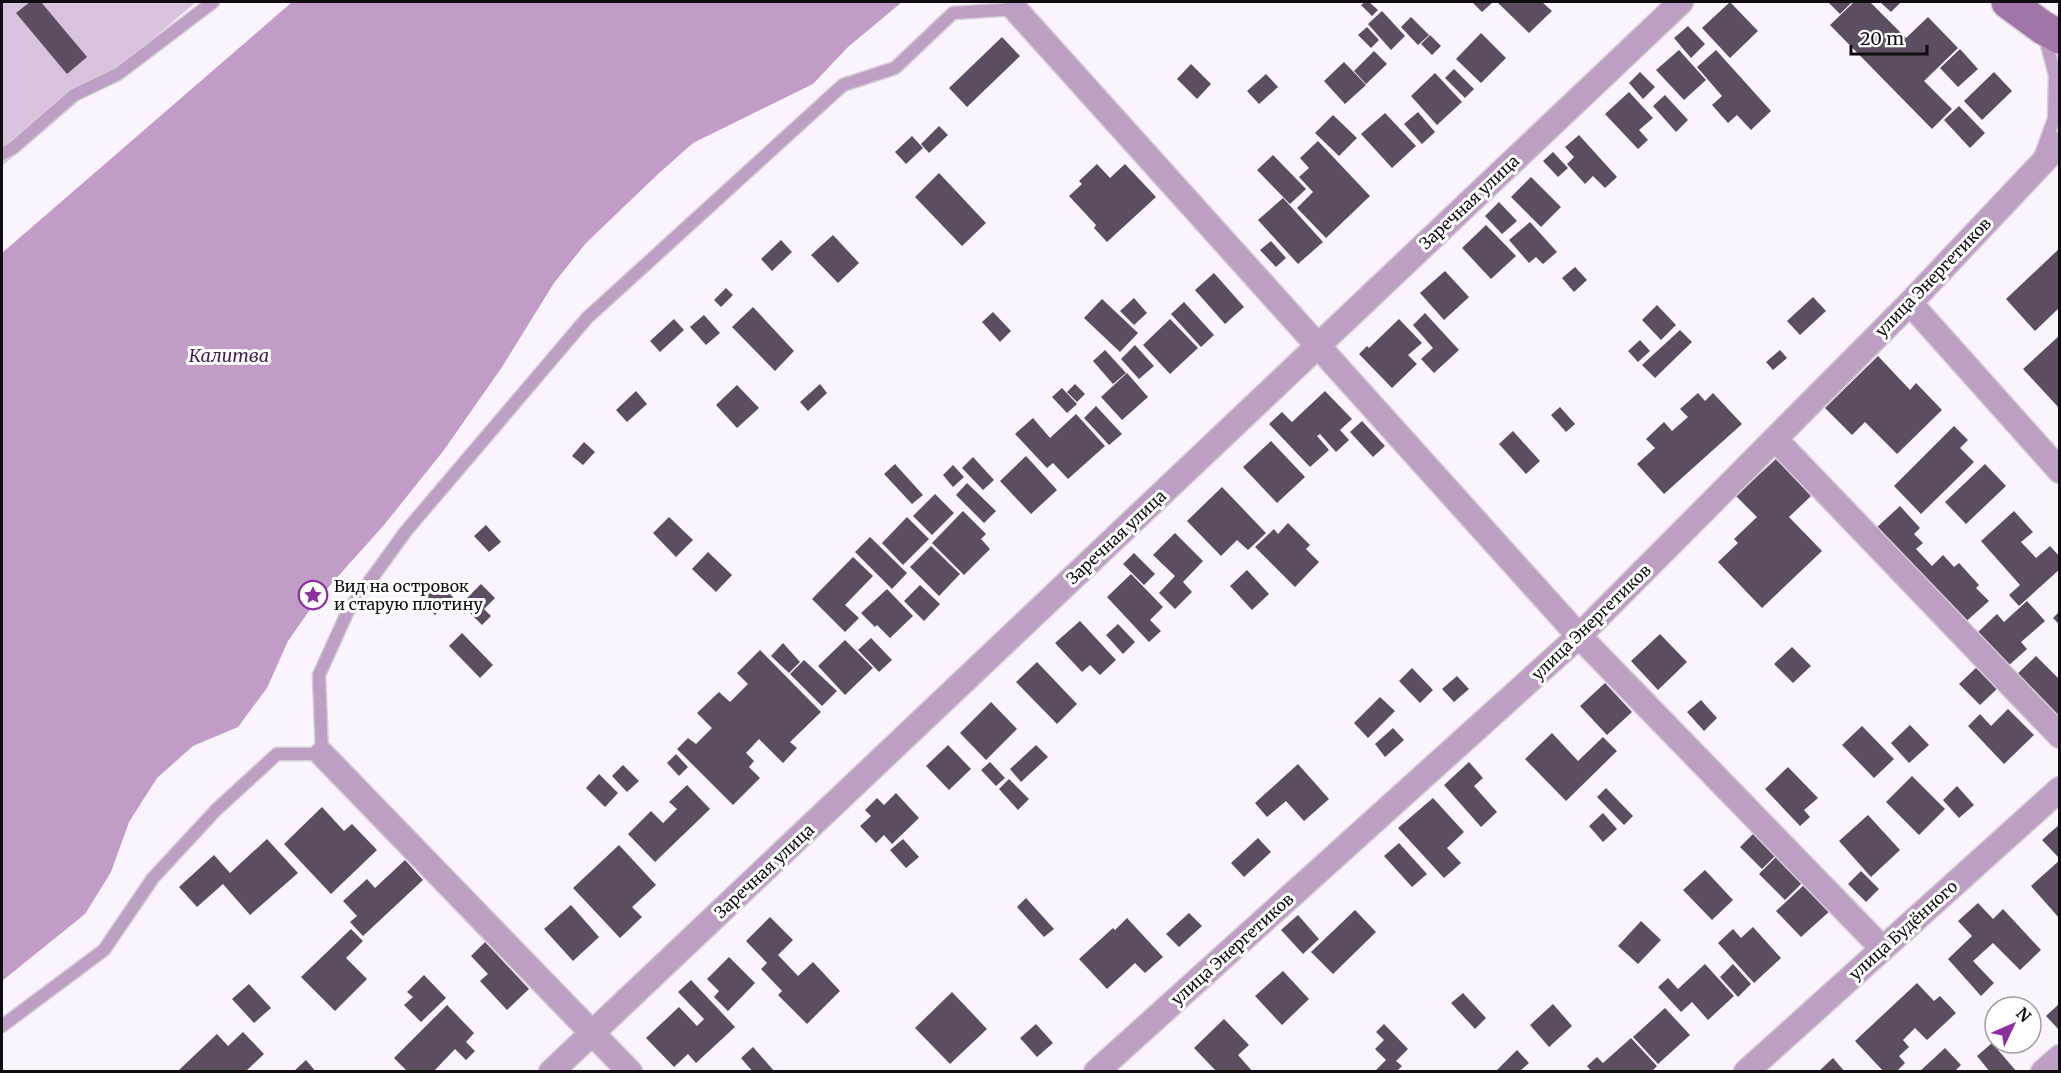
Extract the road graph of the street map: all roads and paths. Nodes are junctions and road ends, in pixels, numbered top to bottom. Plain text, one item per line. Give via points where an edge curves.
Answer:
1 (213, 2) edge
2 (1681, 2) edge
3 (1018, 5) edge
4 (2030, 15) edge
5 (2060, 144) edge
6 (2, 154) edge
7 (2034, 171) junction
8 (1910, 303) junction
9 (1318, 346) junction
10 (1775, 439) junction
11 (2060, 471) edge
12 (1579, 636) junction
13 (2060, 736) edge
14 (322, 754) junction
15 (2060, 789) edge
16 (1882, 948) junction
17 (2, 1026) edge
18 (592, 1034) junction
19 (2060, 1057) edge
20 (551, 1071) edge
21 (630, 1071) edge
22 (1096, 1071) edge
23 (1746, 1071) edge
24 (2043, 1071) edge

1 - 6 lane via 118,74 74,95
2 - 9 street, Заречная улица
3 - 9 street
3 - 14 lane via 954,13 895,68 843,85 587,318 406,531 348,611 319,675
4 - 7 lane via 2055,75 2054,119
5 - 7 street, улица Энергетиков
7 - 8 street, улица Энергетиков
8 - 10 street, улица Энергетиков
8 - 11 street
9 - 12 street
9 - 18 street, Заречная улица
10 - 12 street, улица Энергетиков
10 - 13 street
12 - 16 street
12 - 22 street, улица Энергетиков
14 - 17 lane via 277,754 216,810 153,878 104,950
14 - 18 street
15 - 16 street, улица Будённого
16 - 23 street, улица Будённого
18 - 20 street, Заречная улица
18 - 21 street
19 - 24 street

